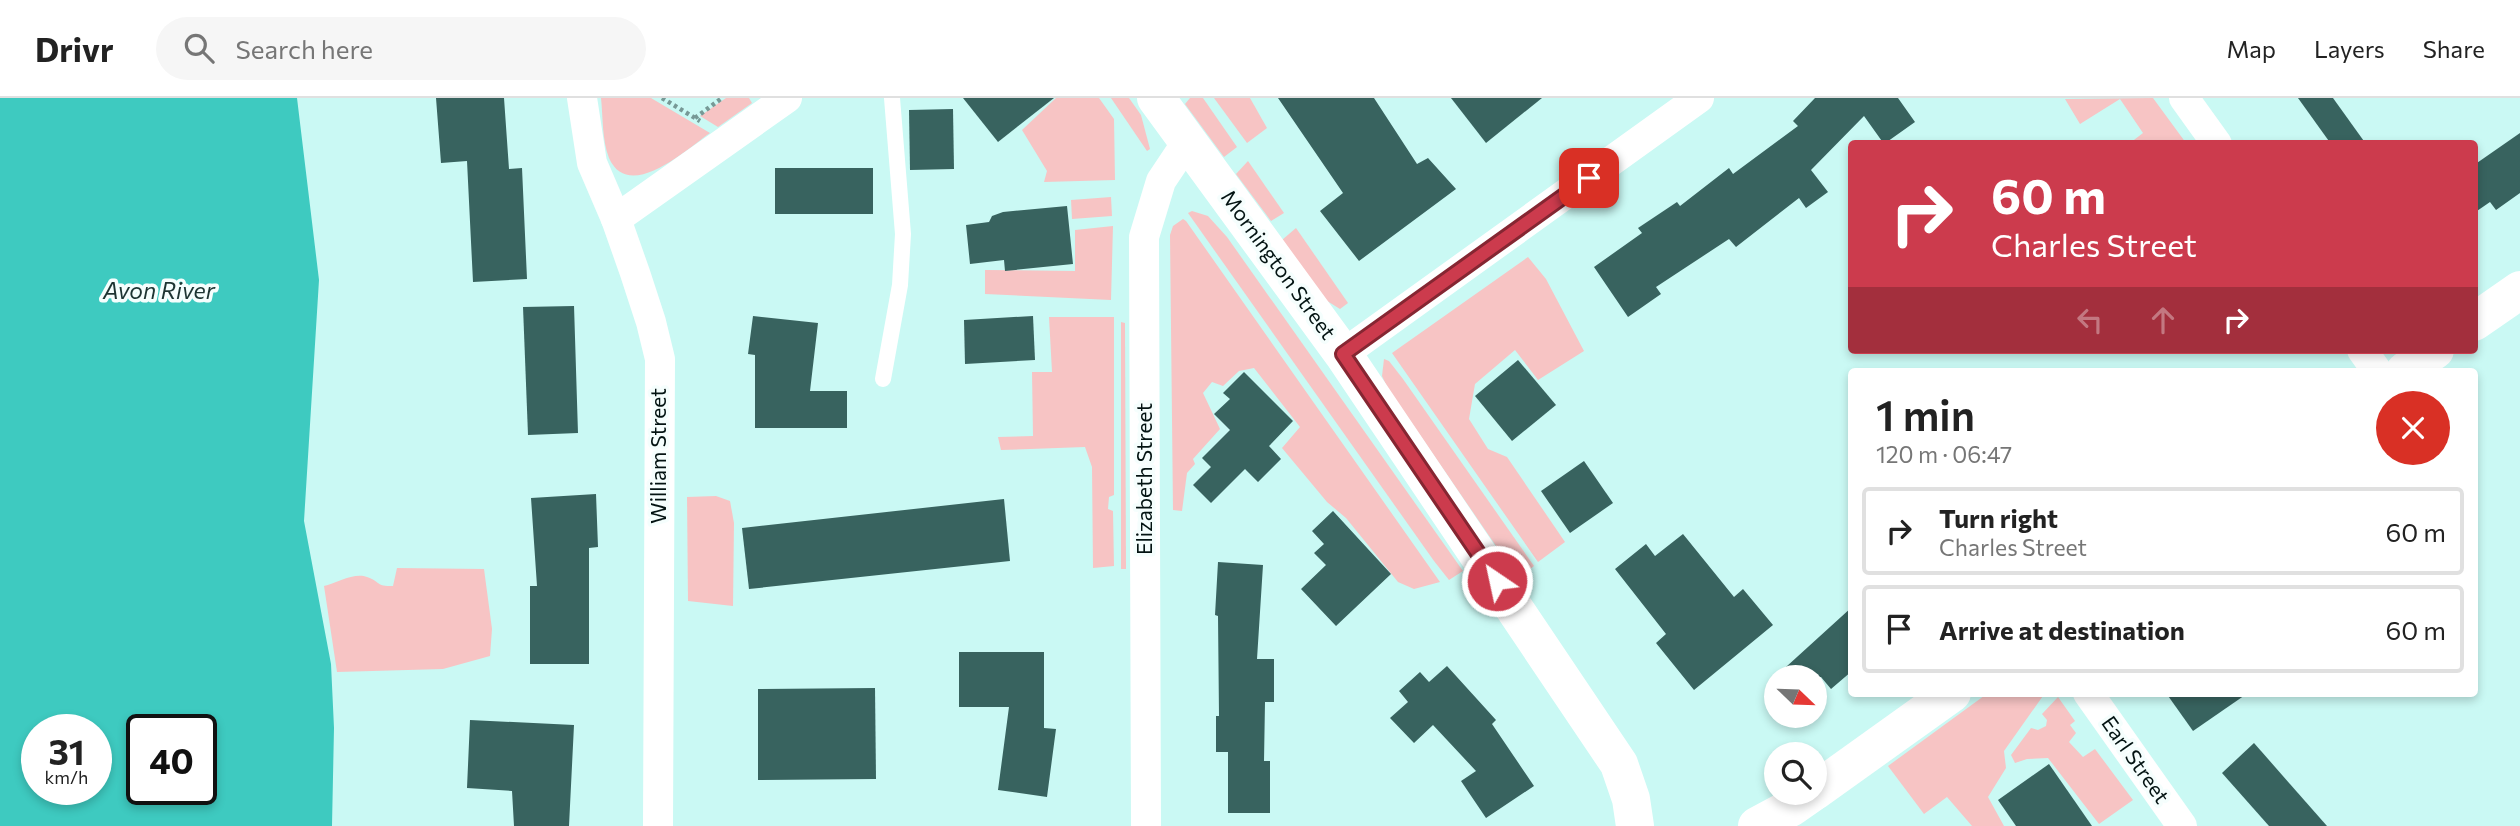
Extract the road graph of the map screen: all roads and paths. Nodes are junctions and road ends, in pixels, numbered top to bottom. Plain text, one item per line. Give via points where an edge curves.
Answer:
1 (582, 98) edge
2 (662, 98) edge
3 (722, 98) edge
4 (787, 98) edge
5 (892, 98) edge
6 (1156, 98) edge
7 (1699, 98) edge
8 (2185, 98) edge
9 (695, 118) junction
10 (704, 123) dead end
11 (2214, 140) edge
12 (1188, 142) junction
13 (616, 219) junction
14 (2520, 289) edge
15 (2478, 319) edge
16 (1343, 354) junction
17 (2429, 354) edge
18 (2409, 368) edge
19 (883, 379) dead end
20 (1946, 697) edge
21 (2091, 697) edge
22 (1827, 782) edge
23 (1795, 805) edge
24 (658, 826) edge
25 (1146, 826) edge
26 (1635, 826) edge
27 (1757, 826) edge
28 (2182, 826) edge

1 - 13 street, William Street via 592,163
2 - 9 path
3 - 9 path
4 - 13 street
5 - 19 lane via 903,234 900,285
6 - 12 street, Mornington Street
7 - 16 street
8 - 11 street
9 - 10 path
12 - 16 street, Mornington Street
12 - 25 street, Elizabeth Street via 1161,181 1144,237
13 - 24 street, William Street via 660,359
14 - 15 street
16 - 26 street, Mornington Street via 1619,764
17 - 18 street
20 - 22 street
21 - 28 street, Earl Street
23 - 27 street

